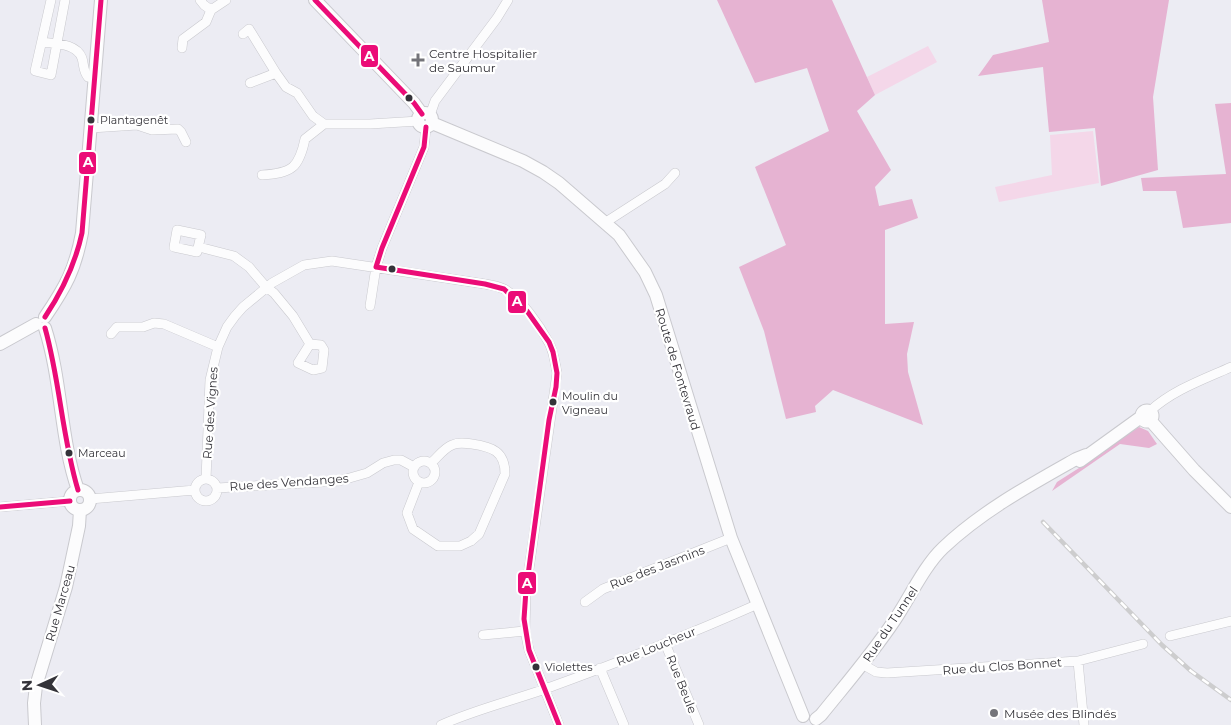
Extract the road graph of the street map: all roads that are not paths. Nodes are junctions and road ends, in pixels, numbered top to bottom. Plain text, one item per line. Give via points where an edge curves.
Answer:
1 (51, 0) edge
2 (65, 0) edge
3 (101, 0) edge
4 (200, 0) edge
5 (226, 0) edge
6 (315, 0) edge
7 (508, 0) edge
8 (211, 10) junction
9 (243, 34) dead end
10 (42, 42) junction
11 (56, 44) junction
12 (182, 48) dead end
13 (276, 73) junction
14 (95, 78) junction
15 (250, 83) dead end
16 (426, 120) junction
17 (319, 126) junction
18 (91, 128) junction
19 (186, 142) dead end
20 (675, 173) dead end
21 (262, 175) dead end
22 (606, 222) junction
23 (199, 247) dead end
24 (376, 267) junction
25 (266, 287) junction
26 (370, 306) dead end
27 (42, 323) junction
28 (111, 334) dead end
29 (0, 344) edge
30 (310, 344) dead end
31 (218, 347) junction
32 (1231, 367) edge
33 (1147, 416) junction
34 (431, 463) junction
35 (414, 468) junction
36 (206, 479) junction
37 (419, 482) junction
38 (218, 488) junction
39 (78, 490) junction
40 (195, 490) junction
41 (90, 500) junction
42 (70, 501) junction
43 (0, 507) edge
44 (1231, 508) edge
45 (80, 510) junction
46 (731, 538) junction
47 (585, 602) dead end
48 (758, 604) junction
49 (1231, 621) edge
50 (525, 631) junction
51 (483, 636) dead end
52 (1170, 636) dead end
53 (664, 643) junction
54 (1143, 644) dead end
55 (1078, 661) junction
56 (862, 664) junction
57 (600, 668) junction
58 (544, 690) junction
59 (801, 720) edge
60 (817, 722) edge
61 (35, 725) edge
62 (441, 725) edge
63 (559, 725) edge
64 (624, 725) edge
65 (699, 725) edge
66 (1084, 725) edge

1 - 10 street
2 - 11 street
3 - 14 street
4 - 8 street
5 - 8 street
6 - 16 street via 414,103
7 - 16 street via 435,101
8 - 12 street via 206,22 183,40
9 - 13 street via 250,29
10 - 11 street
10 - 11 street via 35,71 51,75
11 - 14 street via 74,47 88,77
13 - 15 street
13 - 17 street via 286,87 297,93
14 - 18 street
16 - 17 street
16 - 22 street, Route de Fontevraud via 543,172
16 - 24 street via 424,147
17 - 21 street via 305,139 296,165 280,174
18 - 19 street via 137,125 152,130 178,129
18 - 27 street via 77,257 71,276
20 - 22 street via 666,184
22 - 46 street, Route de Fontevraud via 625,241 656,295
23 - 25 street via 234,256 249,266
24 - 25 street, Rue des Vignes via 332,261 315,263 294,270
24 - 26 street
24 - 50 street, Rue des Vignes via 485,284 504,290 527,310 549,342 557,373 556,387 526,590
25 - 30 street via 293,316
25 - 31 street, Rue des Vignes via 235,316
27 - 29 street
27 - 39 street via 53,352
28 - 31 street via 117,327 164,324
31 - 36 street, Rue des Vignes via 210,380
32 - 33 street via 1179,390 1159,402
33 - 44 street
33 - 56 street, Rue du Tunnel via 1086,455 1016,493 942,548
34 - 35 street via 421,461
34 - 37 street via 434,476 426,482
34 - 37 street via 450,445 461,443 488,446 499,454 505,464 505,474 479,534 460,546 438,546 413,529 407,513
35 - 37 street via 414,477
35 - 38 street, Rue des Vendanges via 401,460 394,460 367,473 338,480
36 - 38 street via 214,481
36 - 40 street via 198,482
38 - 40 street via 216,497 207,502 199,498
39 - 41 street via 85,491
39 - 42 street
40 - 41 street
41 - 45 street via 87,507
42 - 43 street
42 - 45 street
45 - 61 street, Rue Marceau via 66,587 36,686
46 - 47 street, Rue des Jasmins via 603,589
46 - 48 street, Route de Fontevraud
48 - 53 street, Rue Loucheur
48 - 59 street, Route de Fontevraud
49 - 52 street
50 - 51 street
50 - 58 street, Rue des Vignes
53 - 57 street, Rue Loucheur
53 - 65 street, Rue Beule
54 - 55 street, Rue du Clos Bonnet
55 - 56 street, Rue du Clos Bonnet via 887,673 876,672
55 - 66 street
56 - 60 street, Rue du Tunnel
57 - 58 street, Rue Loucheur
57 - 64 street
58 - 62 street, Rue Loucheur
58 - 63 street, Rue des Vignes
59 - 60 street via 811,715

